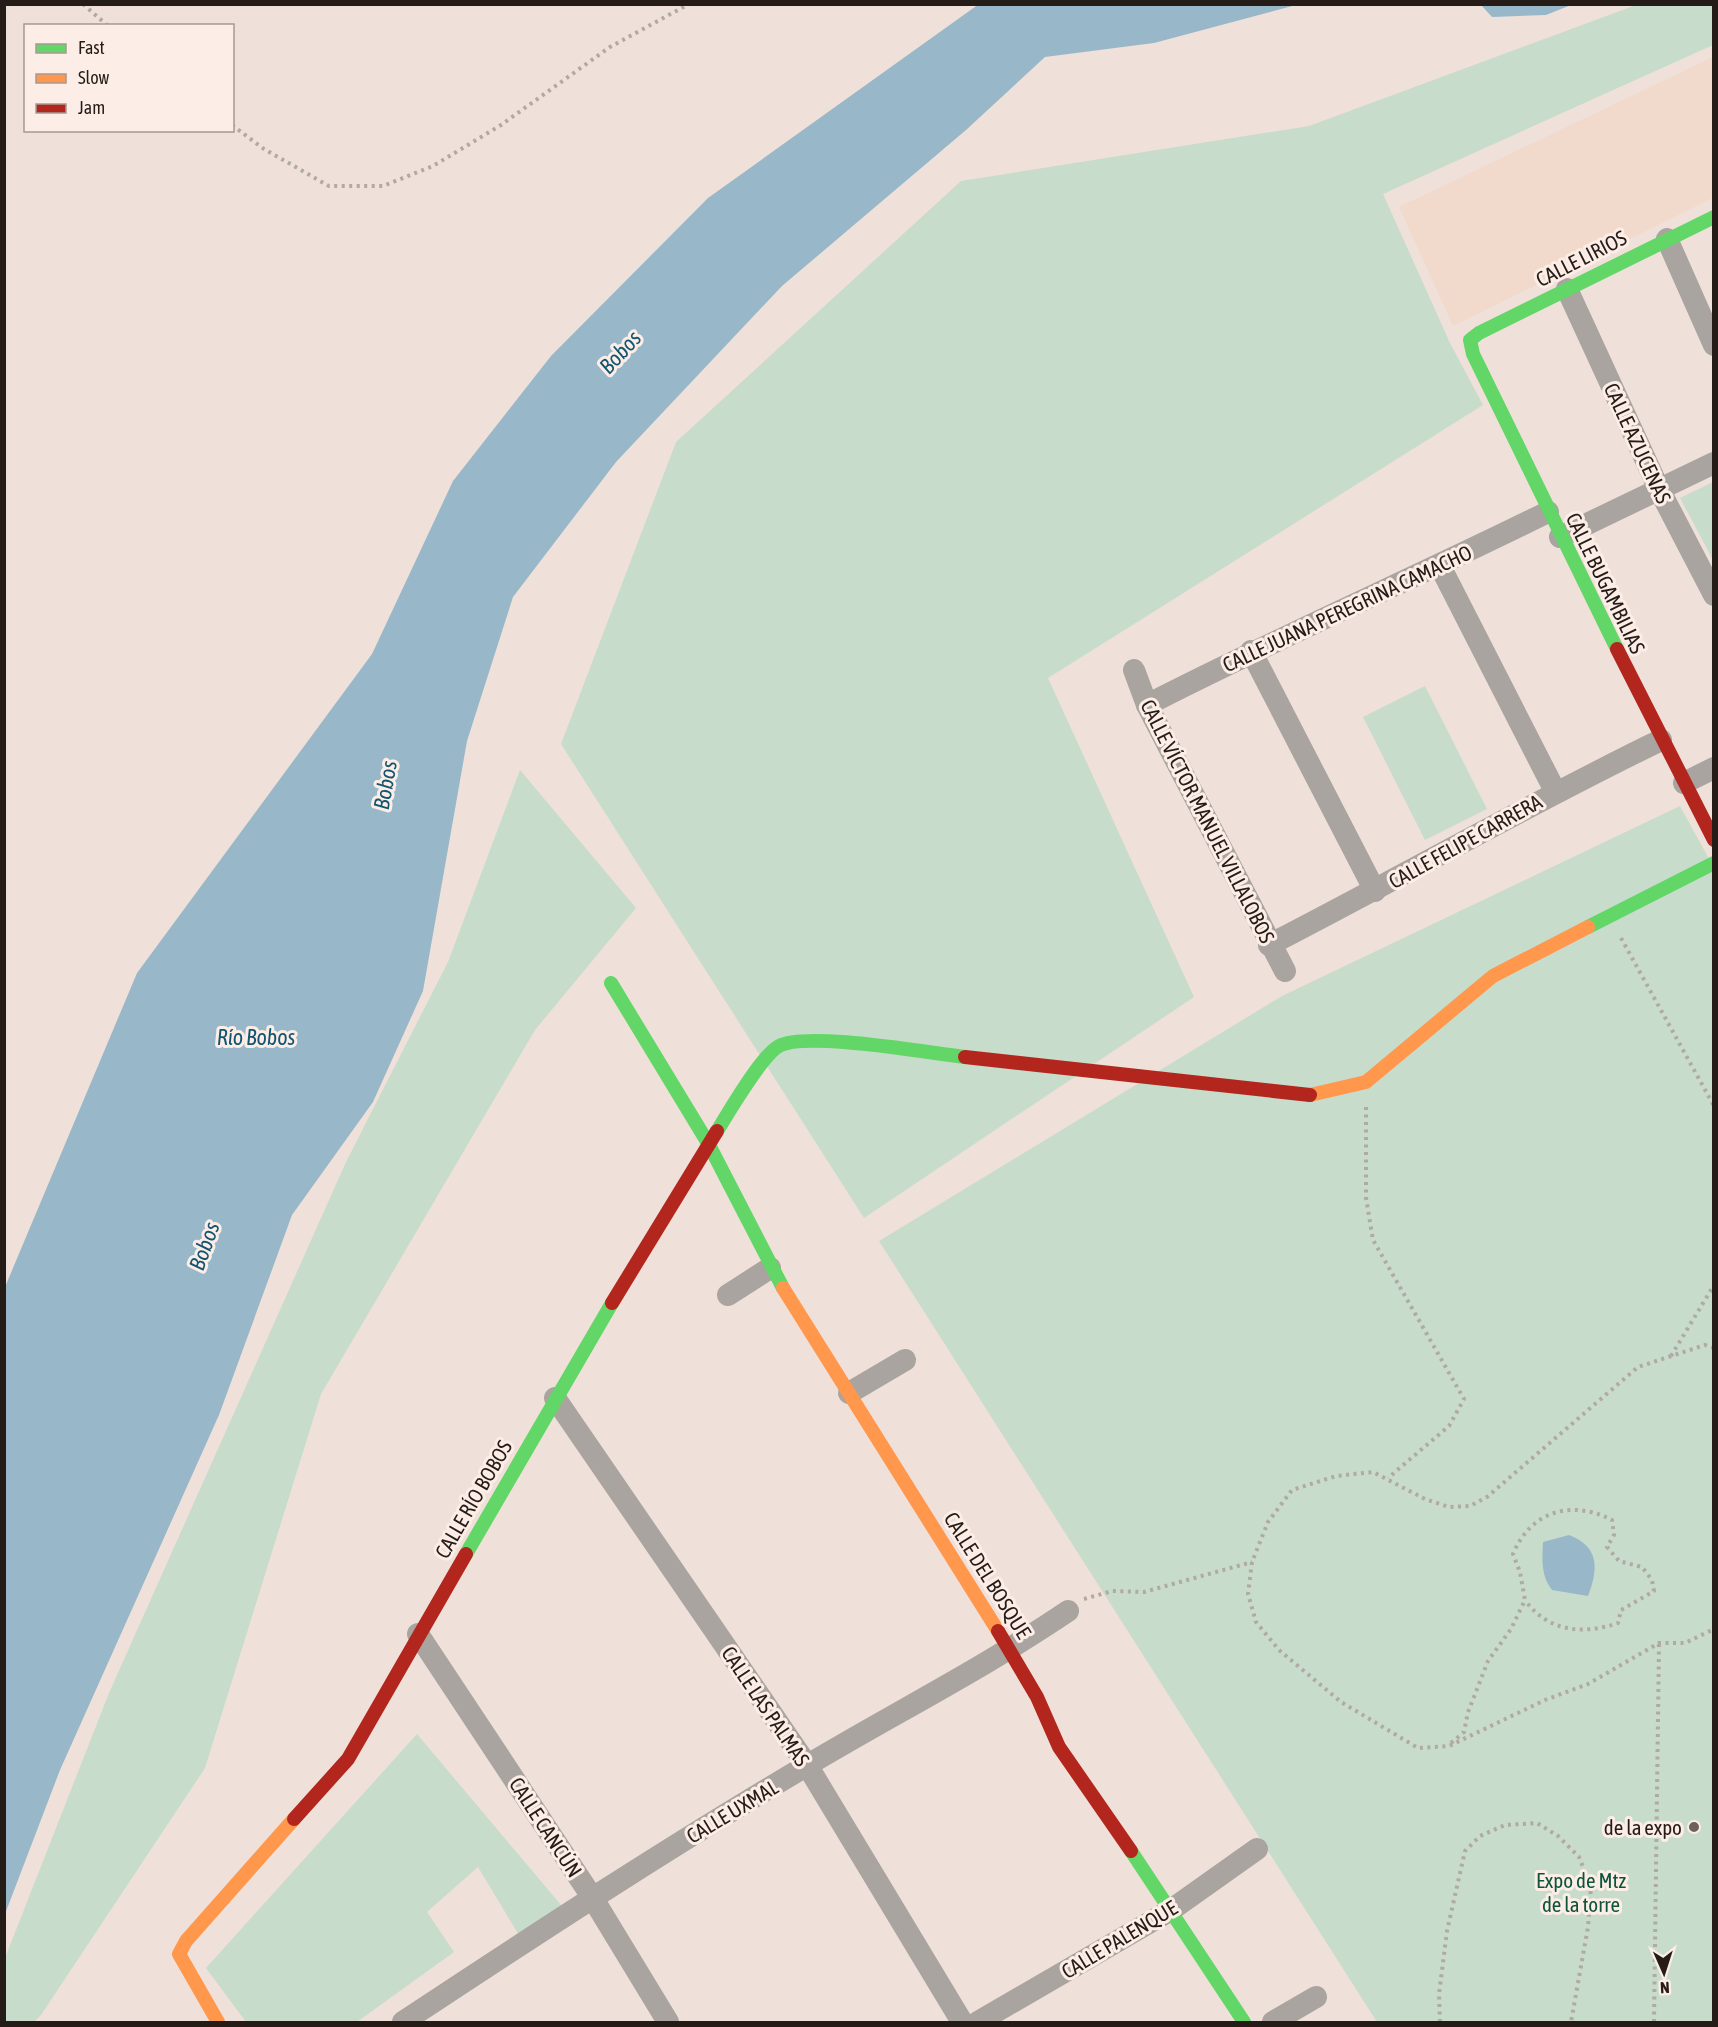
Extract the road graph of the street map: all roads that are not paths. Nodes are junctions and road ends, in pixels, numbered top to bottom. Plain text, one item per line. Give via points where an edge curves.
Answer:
1 (1713, 217) edge
2 (1667, 239) junction
3 (1567, 289) junction
4 (1470, 340) joint
5 (1713, 345) edge
6 (1713, 463) edge
7 (1659, 489) junction
8 (1548, 512) junction
9 (1560, 537) junction
10 (1440, 566) junction
11 (1713, 595) edge
12 (1251, 651) junction
13 (1134, 670) dead end
14 (1147, 705) junction
15 (1661, 740) junction
16 (1713, 768) edge
17 (1684, 783) junction
18 (1555, 791) junction
19 (1713, 840) edge
20 (1713, 863) edge
21 (1374, 891) junction
22 (1269, 945) junction
23 (1285, 971) dead end
24 (611, 983) dead end
25 (708, 1143) junction
26 (770, 1268) junction
27 (728, 1295) dead end
28 (905, 1360) dead end
29 (849, 1393) junction
30 (555, 1398) junction
31 (1068, 1611) road end
32 (418, 1634) junction
33 (1010, 1650) junction
34 (807, 1765) junction
35 (1257, 1849) dead end
36 (592, 1897) junction
37 (1171, 1910) junction
38 (1316, 1997) dead end
39 (218, 2022) edge
40 (403, 2022) edge
41 (668, 2022) edge
42 (962, 2022) edge
43 (978, 2022) edge
44 (1244, 2022) edge
45 (1273, 2022) edge

1 - 2 street, CALLE LIRIOS
2 - 3 street, CALLE LIRIOS
2 - 5 street
3 - 4 street, CALLE LIRIOS
3 - 7 street, CALLE AZUCENAS
4 - 8 street, CALLE BUGAMBILIAS via 1473,354
6 - 7 street
7 - 9 street
7 - 11 street, CALLE AZUCENAS
8 - 9 street, CALLE BUGAMBILIAS
8 - 10 street, CALLE JUANA PEREGRINA CAMACHO
9 - 15 street, CALLE BUGAMBILIAS
10 - 12 street, CALLE JUANA PEREGRINA CAMACHO
10 - 18 street
12 - 14 street, CALLE JUANA PEREGRINA CAMACHO
12 - 21 street
13 - 14 street, CALLE VÍCTOR MANUEL VILLALOBOS
14 - 22 street, CALLE VÍCTOR MANUEL VILLALOBOS
15 - 17 street, CALLE BUGAMBILIAS
15 - 18 street, CALLE FELIPE CARRERA
16 - 17 street
17 - 19 street, CALLE BUGAMBILIAS
18 - 21 street, CALLE FELIPE CARRERA
20 - 25 street, CALLE RÍO BOBOS via 1493,976 1366,1082 1308,1095 810,1040 779,1046 762,1064
21 - 22 street, CALLE FELIPE CARRERA
22 - 23 street, CALLE VÍCTOR MANUEL VILLALOBOS
24 - 25 street, CALLE DEL BOSQUE
25 - 26 street, CALLE DEL BOSQUE
25 - 30 street, CALLE RÍO BOBOS
26 - 27 street
26 - 29 street, CALLE DEL BOSQUE
28 - 29 street
29 - 33 street, CALLE DEL BOSQUE
30 - 32 street, CALLE RÍO BOBOS
30 - 34 street, CALLE LAS PALMAS
31 - 33 street, CALLE UXMAL
32 - 36 street, CALLE CANCÚN
32 - 39 street, CALLE RÍO BOBOS via 348,1759 178,1954
33 - 34 street, CALLE UXMAL
33 - 37 street, CALLE DEL BOSQUE via 1059,1747
34 - 36 street, CALLE UXMAL
34 - 42 street, CALLE LAS PALMAS
35 - 37 street, CALLE PALENQUE
36 - 40 street, CALLE UXMAL
36 - 41 street, CALLE CANCÚN
37 - 43 street, CALLE PALENQUE
37 - 44 street, CALLE DEL BOSQUE
38 - 45 street

